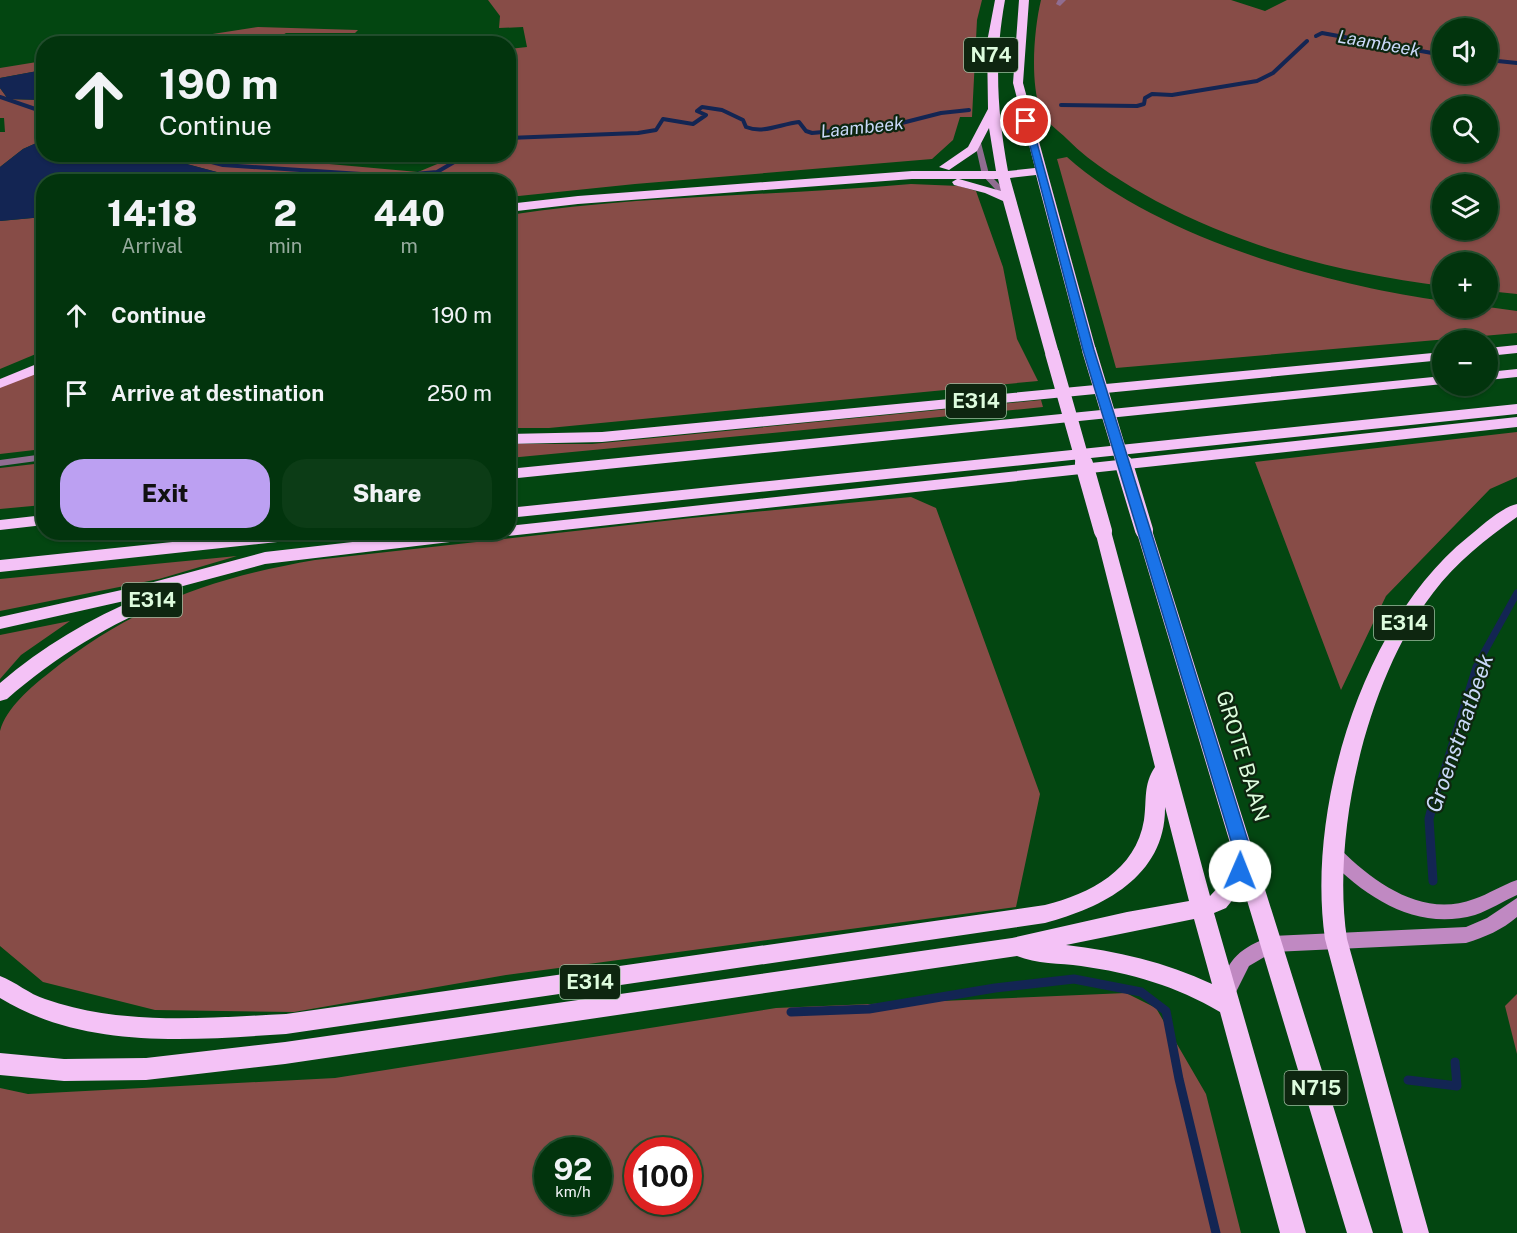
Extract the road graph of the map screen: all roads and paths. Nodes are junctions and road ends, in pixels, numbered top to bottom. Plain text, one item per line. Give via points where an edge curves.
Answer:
1 (1000, 0) edge
2 (1024, 0) edge
3 (992, 111) junction
4 (977, 139) junction
5 (945, 167) junction
6 (985, 171) junction
7 (1002, 171) junction
8 (1042, 171) junction
9 (912, 175) junction
10 (1010, 200) junction
11 (516, 207) edge
12 (1517, 349) edge
13 (1498, 351) edge
14 (1432, 357) edge
15 (36, 368) edge
16 (1517, 373) edge
17 (1498, 375) edge
18 (1432, 381) edge
19 (0, 384) edge
20 (1517, 409) edge
21 (1517, 422) edge
22 (1115, 433) joint
23 (1076, 437) joint
24 (516, 439) edge
25 (36, 458) edge
26 (0, 463) edge
27 (516, 473) edge
28 (1517, 509) edge
29 (516, 512) edge
30 (36, 521) edge
31 (0, 525) edge
32 (516, 530) edge
33 (358, 540) edge
34 (325, 542) edge
35 (0, 566) edge
36 (0, 623) edge
37 (0, 694) edge
38 (1166, 766) junction
39 (1244, 854) junction
40 (1335, 855) junction
41 (1517, 887) edge
42 (1517, 906) edge
43 (1202, 908) junction
44 (1336, 940) junction
45 (1272, 944) junction
46 (1012, 948) junction
47 (0, 986) edge
48 (1229, 999) junction
49 (0, 1064) edge
50 (1293, 1233) edge
51 (1360, 1233) edge
52 (1416, 1233) edge

1 - 3 highway, N74 via 994,22
2 - 8 highway, N74 via 1018,84
3 - 4 highway
3 - 7 highway, N74
4 - 5 highway via 968,153
4 - 6 lane, N74
5 - 6 highway
5 - 9 highway
6 - 7 highway
6 - 9 highway
6 - 10 lane, N74
7 - 8 highway
7 - 10 highway, N74
8 - 22 highway, N74, bridge
9 - 10 highway via 967,184
9 - 11 highway
10 - 23 highway, N74, bridge
12 - 13 highway
14 - 24 highway, E314 via 602,437
15 - 19 highway
16 - 17 highway
18 - 27 highway, E314
20 - 29 highway
21 - 32 highway
22 - 39 highway, GROTE BAAN / N715, bridge
23 - 38 highway, N715, bridge
25 - 26 lane
28 - 40 highway, E314 via 1449,563 1426,589 1397,635 1371,686 1355,735 1345,774
30 - 31 highway
33 - 34 highway, E314
34 - 35 highway, E314
34 - 36 highway, E314 via 135,593
34 - 37 highway, E314 via 135,607 48,654
38 - 43 highway, N715
38 - 47 highway, E314 via 1154,783 1154,819 1147,848 1138,863 1100,896 1046,914 286,1024 123,1027 39,1008
39 - 43 highway, E314 via 1240,871 1226,893 1218,902
39 - 45 highway, GROTE BAAN / N715
40 - 41 street via 1380,895 1424,912 1473,908
40 - 44 highway via 1332,903
42 - 44 street via 1501,922 1466,935
43 - 46 highway, E314
43 - 48 highway, N715
44 - 45 street
44 - 52 highway
45 - 48 street via 1246,954 1236,965
45 - 51 highway, GROTE BAAN / N715
46 - 48 highway, E314 via 1104,958 1150,968
46 - 49 highway, E314 via 146,1069 64,1070
48 - 50 highway, N715

